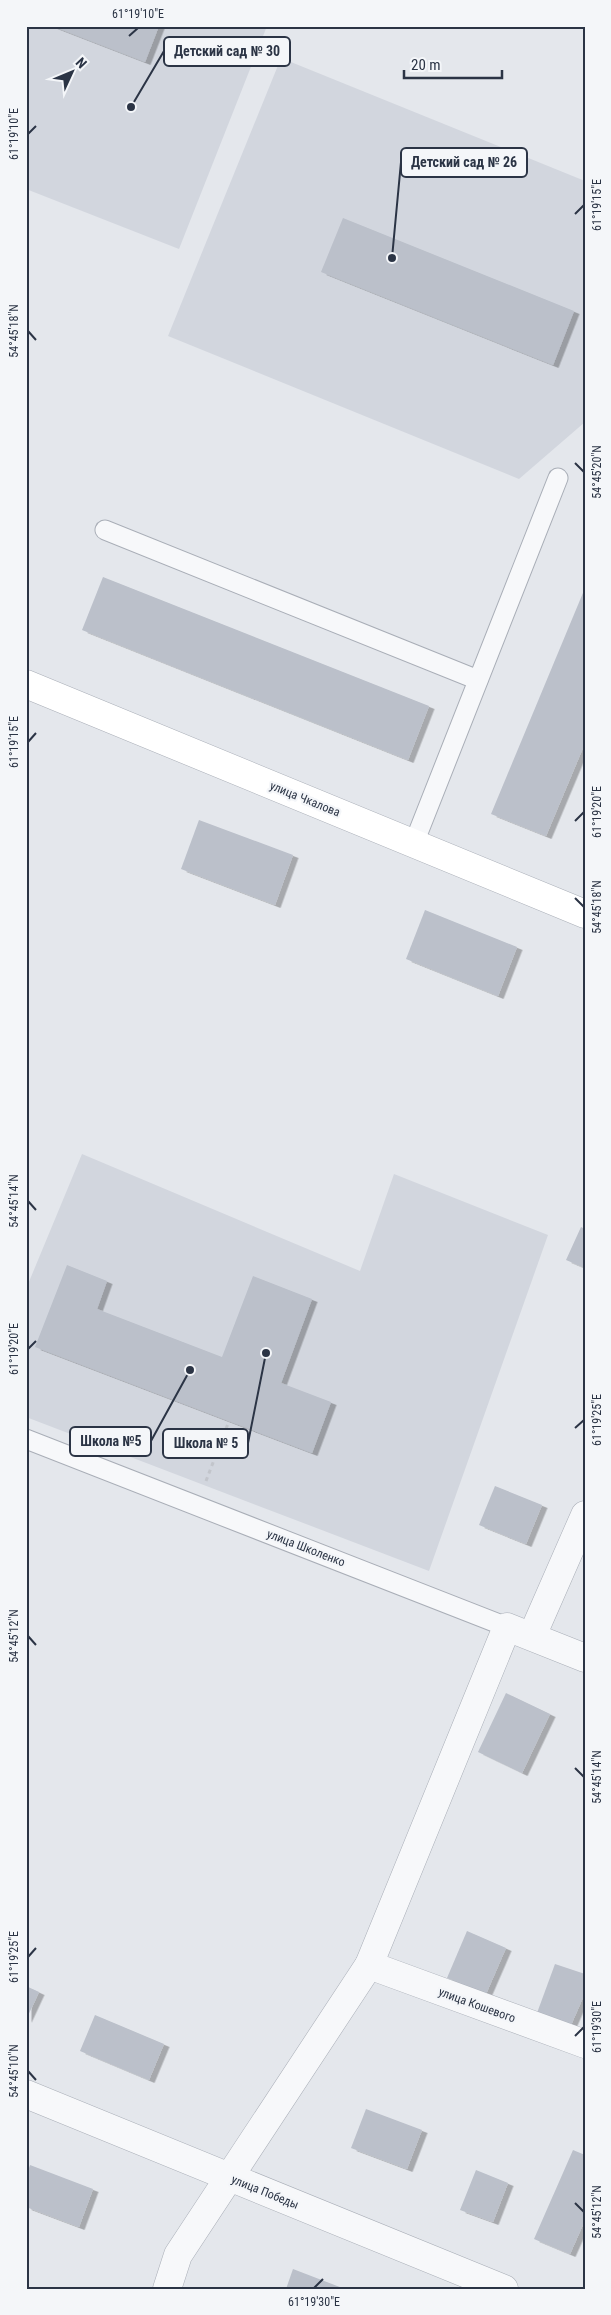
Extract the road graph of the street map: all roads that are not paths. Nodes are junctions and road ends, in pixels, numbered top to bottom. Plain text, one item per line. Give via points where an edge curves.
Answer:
1 (558, 478) dead end
2 (105, 530) dead end
3 (478, 680) junction
4 (26, 684) edge
5 (414, 843) junction
6 (585, 914) edge
7 (26, 1439) edge
8 (585, 1515) edge
9 (507, 1627) junction
10 (532, 1636) junction
11 (585, 1658) edge
12 (369, 1965) junction
13 (585, 2044) edge
14 (26, 2094) edge
15 (227, 2177) junction
16 (167, 2289) edge
17 (504, 2289) edge

1 - 3 lane
2 - 3 lane
3 - 5 lane
4 - 5 street, улица Чкалова
5 - 6 street, улица Чкалова
7 - 9 lane, улица Школенко
8 - 10 street
9 - 10 street, улица Школенко
9 - 12 street
10 - 11 street, улица Школенко
12 - 13 street, улица Кошевого
12 - 15 street
14 - 15 street, улица Победы
15 - 16 street via 178,2255
15 - 17 street, улица Победы

